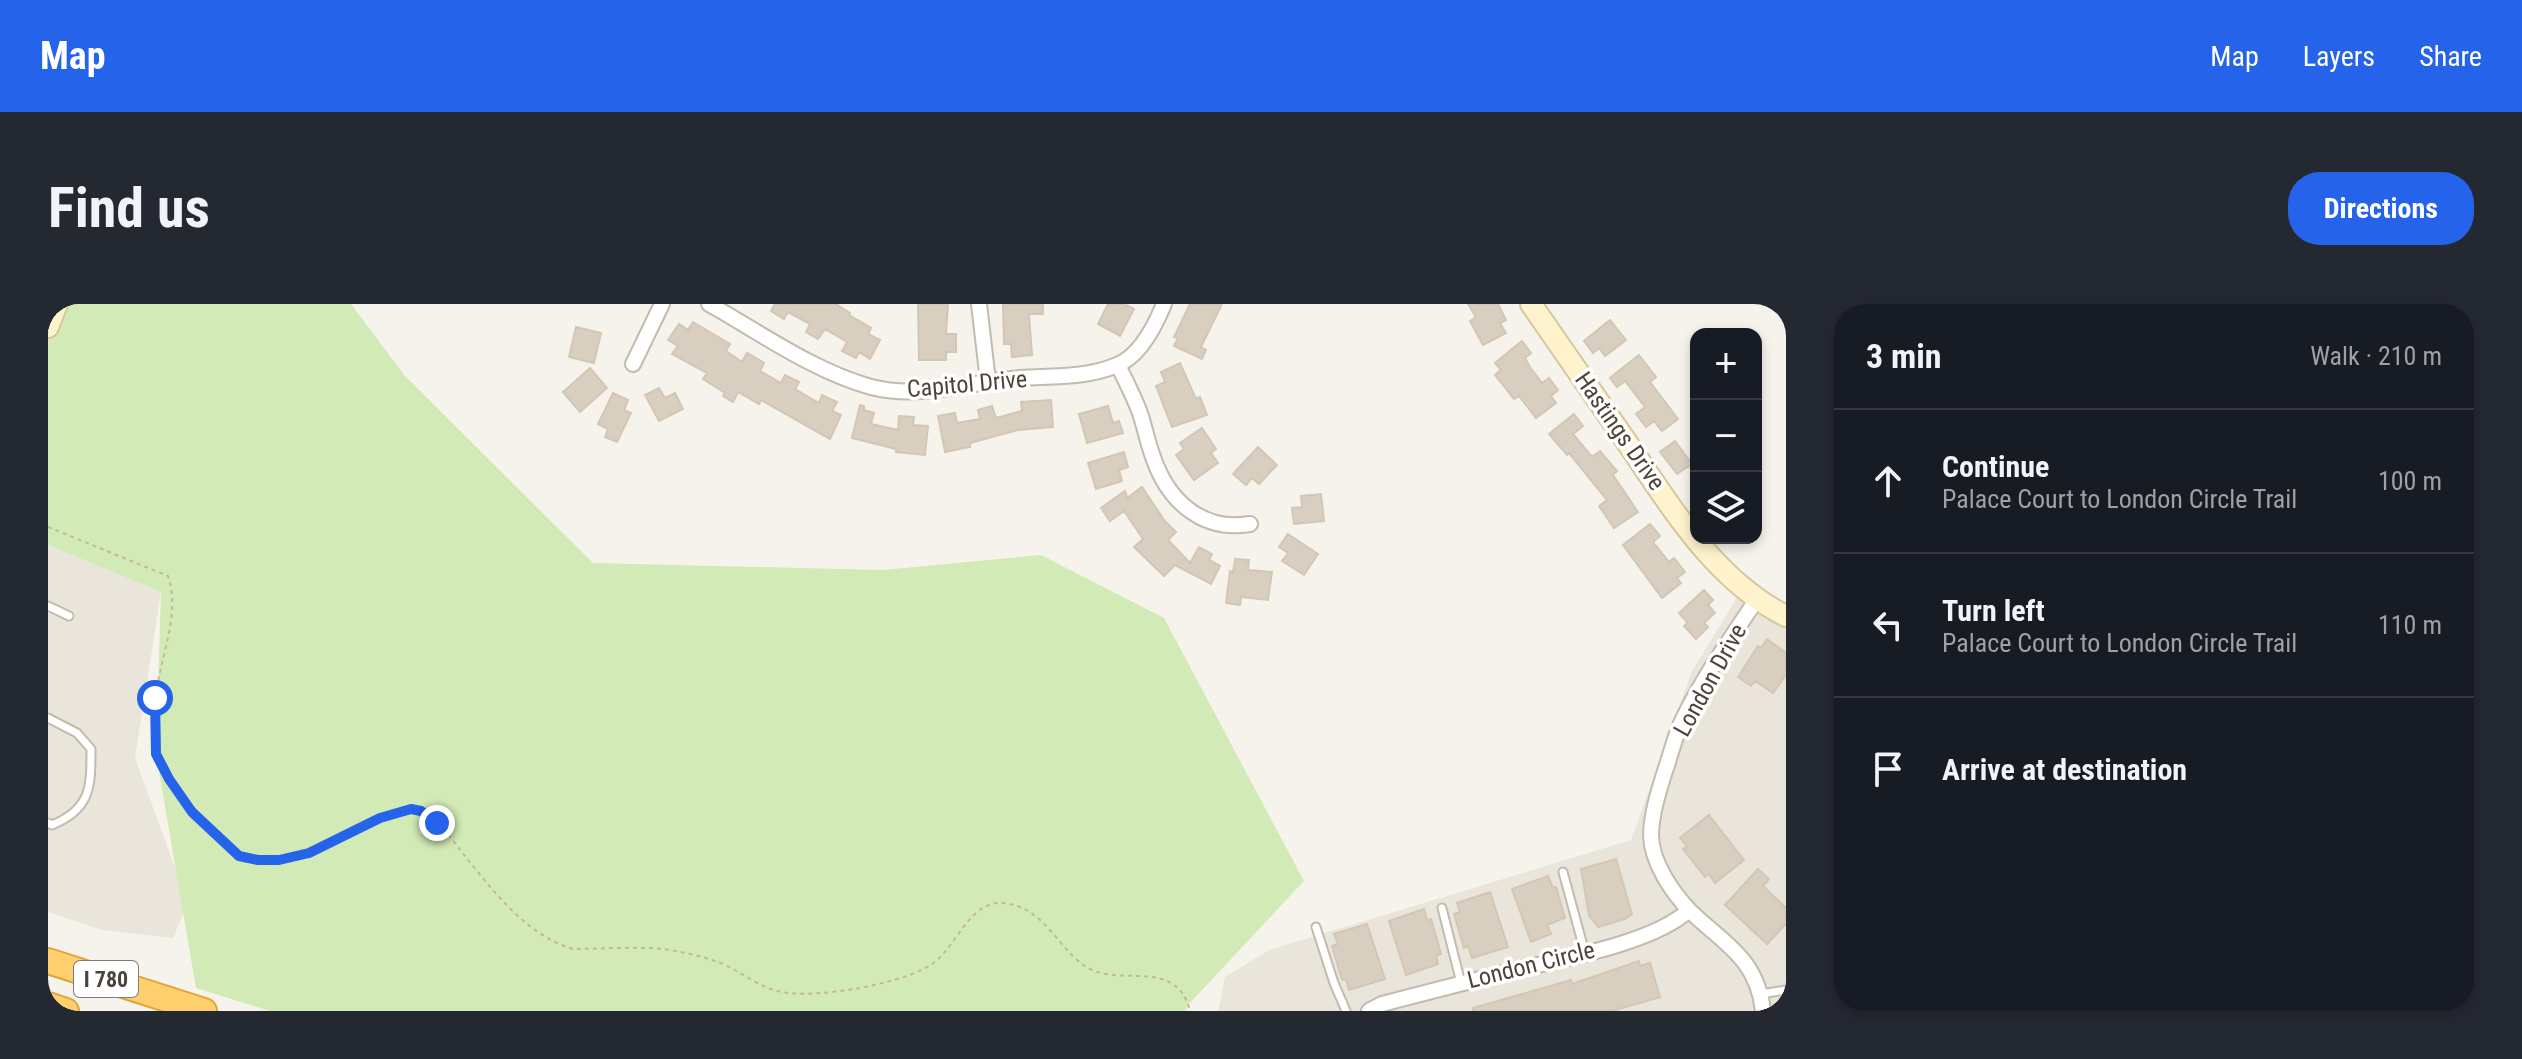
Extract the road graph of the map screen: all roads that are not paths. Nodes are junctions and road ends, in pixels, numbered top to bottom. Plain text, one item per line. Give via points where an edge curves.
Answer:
1 (57, 304) edge
2 (662, 304) edge
3 (709, 304) edge
4 (979, 304) edge
5 (1164, 304) edge
6 (1531, 304) edge
7 (48, 327) edge
8 (633, 364) dead end
9 (1118, 365) junction
10 (988, 381) junction
11 (1250, 524) dead end
12 (1757, 599) junction
13 (48, 606) edge
14 (69, 616) dead end
15 (1786, 616) edge
16 (48, 718) edge
17 (48, 823) edge
18 (1563, 872) dead end
19 (1442, 908) dead end
20 (1689, 910) junction
21 (1316, 927) dead end
22 (48, 945) edge
23 (1585, 953) junction
24 (48, 961) edge
25 (1461, 983) junction
26 (1786, 990) edge
27 (1760, 994) junction
28 (164, 998) junction
29 (48, 1007) edge
30 (58, 1011) edge
31 (66, 1011) edge
32 (204, 1011) edge
33 (1346, 1011) edge
34 (1369, 1011) edge
35 (1763, 1011) edge

1 - 7 street
2 - 8 street
3 - 10 street, Capitol Drive via 831,372 872,387 942,390
4 - 10 street
5 - 9 street, Capitol Drive via 1146,340
6 - 12 street, Hastings Drive via 1706,552
9 - 10 street, Capitol Drive via 1090,373
9 - 11 street via 1164,483 1202,519 1231,527
12 - 15 street, Hastings Drive
12 - 20 street, London Drive via 1682,721 1659,789 1651,837 1660,871
13 - 14 lane
16 - 17 lane via 77,733 91,749 91,783 82,807 69,818
18 - 23 lane
19 - 25 lane
20 - 23 street, London Circle via 1647,933
20 - 27 street, London Drive via 1748,966
21 - 33 lane
22 - 28 highway
23 - 25 street, London Circle
24 - 28 highway, I 780
25 - 34 street, London Circle
26 - 27 lane
27 - 35 street, London Drive
28 - 32 highway, I 780
29 - 30 highway
29 - 31 highway, I 780

